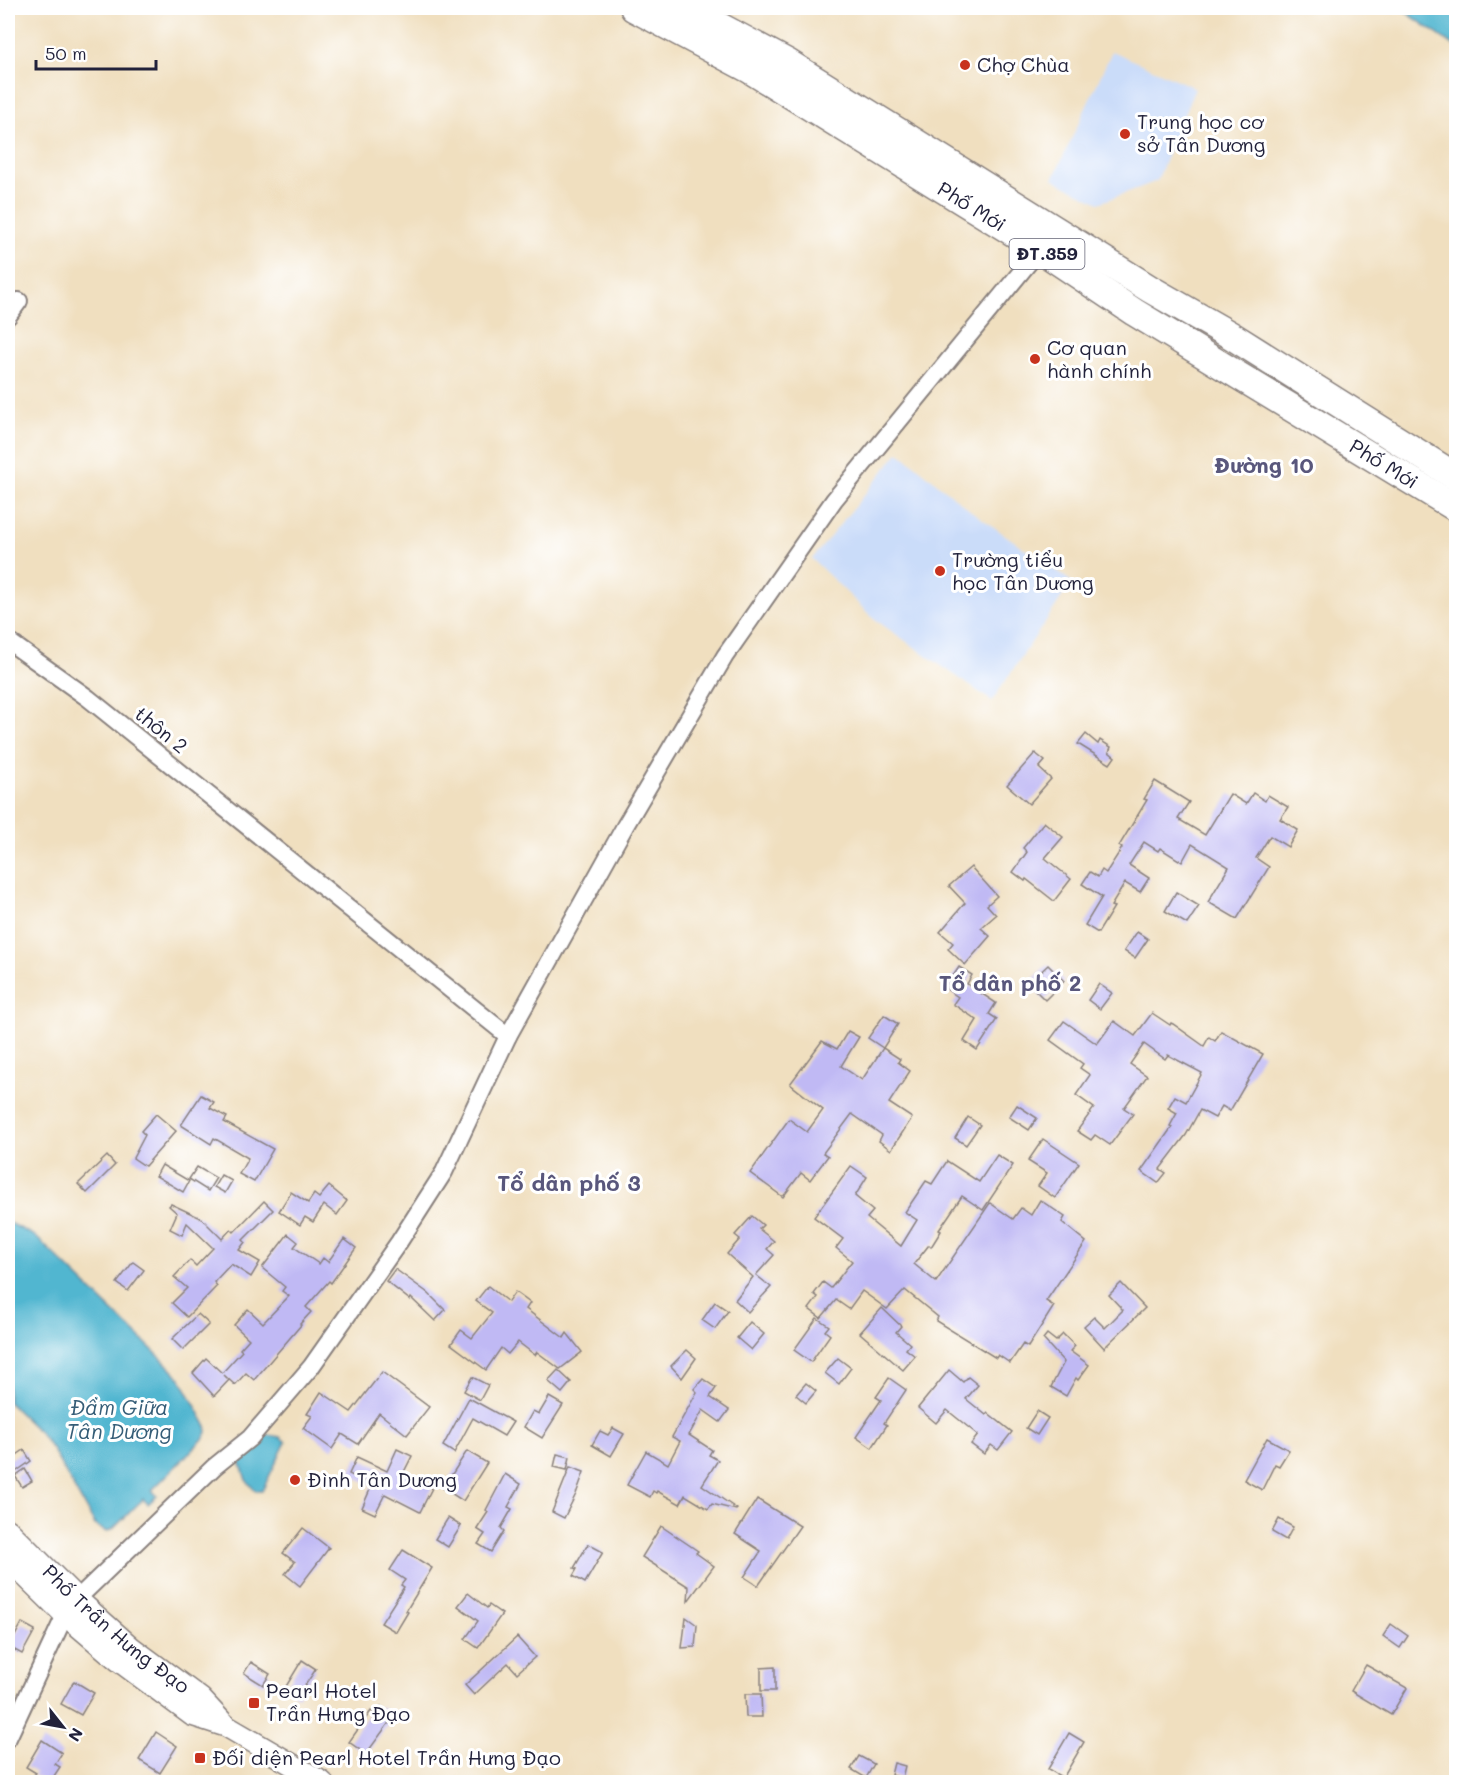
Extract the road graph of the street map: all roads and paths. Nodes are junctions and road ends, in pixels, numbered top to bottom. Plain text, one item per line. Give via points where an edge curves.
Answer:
1 (634, 8) edge
2 (685, 8) edge
3 (1048, 239) junction
4 (19, 301) dead end
5 (8, 316) edge
6 (1456, 477) edge
7 (1456, 508) edge
8 (8, 640) edge
9 (508, 1036) junction
10 (8, 1530) edge
11 (8, 1559) edge
12 (71, 1607) junction
13 (8, 1738) edge
14 (322, 1782) edge

1 - 3 main road, Phố Mới / ĐT.359
2 - 3 main road, Phố Mới / ĐT.359 via 788,63
3 - 6 main road, Phố Mới / ĐT.359 via 1232,336
3 - 7 main road, Phố Mới / ĐT.359 via 1134,312
3 - 9 street via 834,501 743,629 625,826
4 - 5 street
8 - 9 street, thôn 2 via 88,698
9 - 12 street via 444,1172 311,1367 250,1438 214,1467
10 - 12 street, Phố Trần Hưng Đạo
11 - 12 street, Phố Trần Hưng Đạo
12 - 13 street
12 - 14 street, Phố Trần Hưng Đạo via 118,1660 192,1715 226,1726

